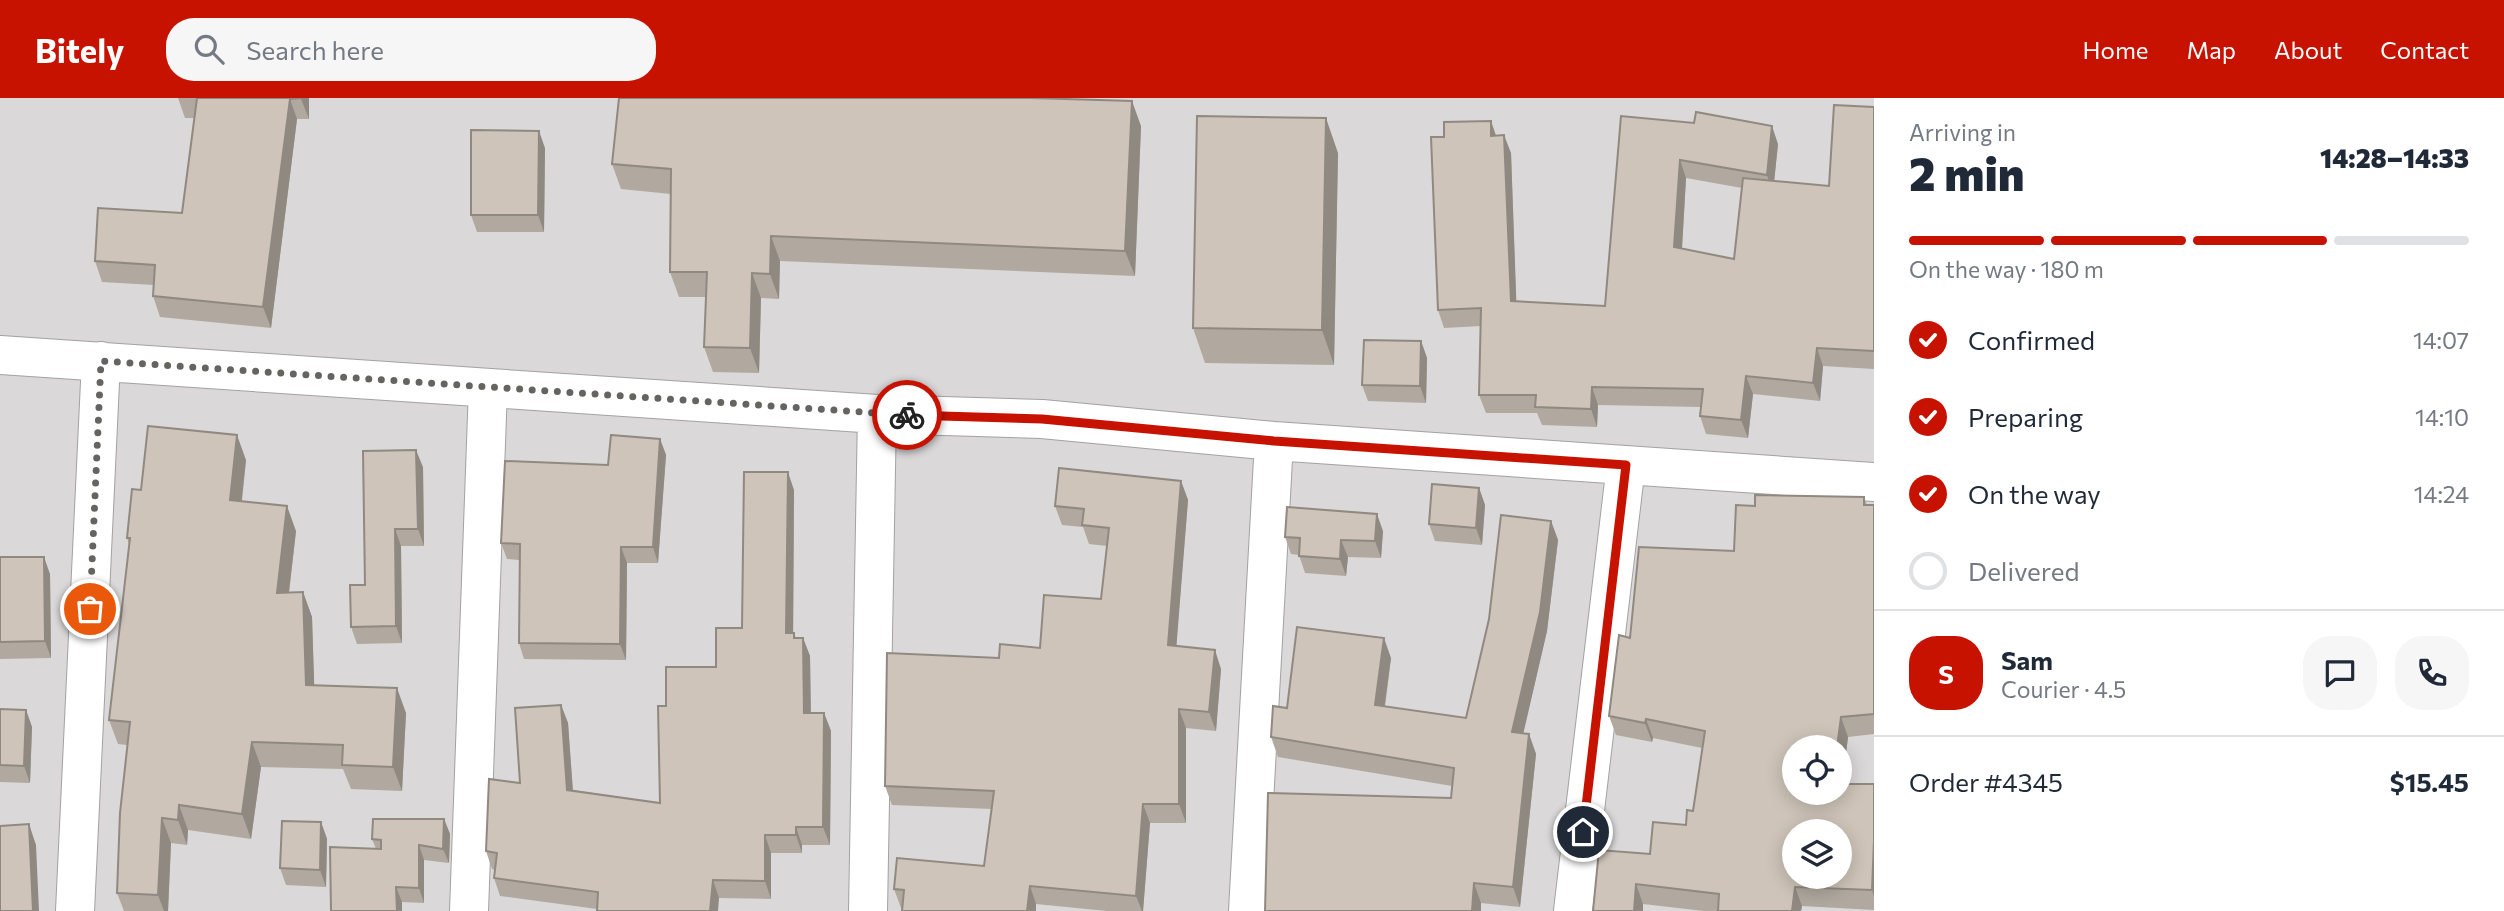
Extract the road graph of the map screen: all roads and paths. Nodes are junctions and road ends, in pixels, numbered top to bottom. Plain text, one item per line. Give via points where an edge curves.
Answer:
1 (0, 355) edge
2 (101, 361) junction
3 (488, 388) junction
4 (877, 414) junction
5 (1274, 441) junction
6 (1626, 465) junction
7 (1874, 482) edge
8 (75, 911) edge
9 (469, 911) edge
10 (868, 911) edge
11 (1248, 911) edge
12 (1573, 911) edge

1 - 2 street
2 - 3 street
2 - 8 street
3 - 4 street
3 - 9 street
4 - 5 street via 1042,419
4 - 10 street
5 - 6 street
5 - 11 street
6 - 7 street
6 - 12 street

